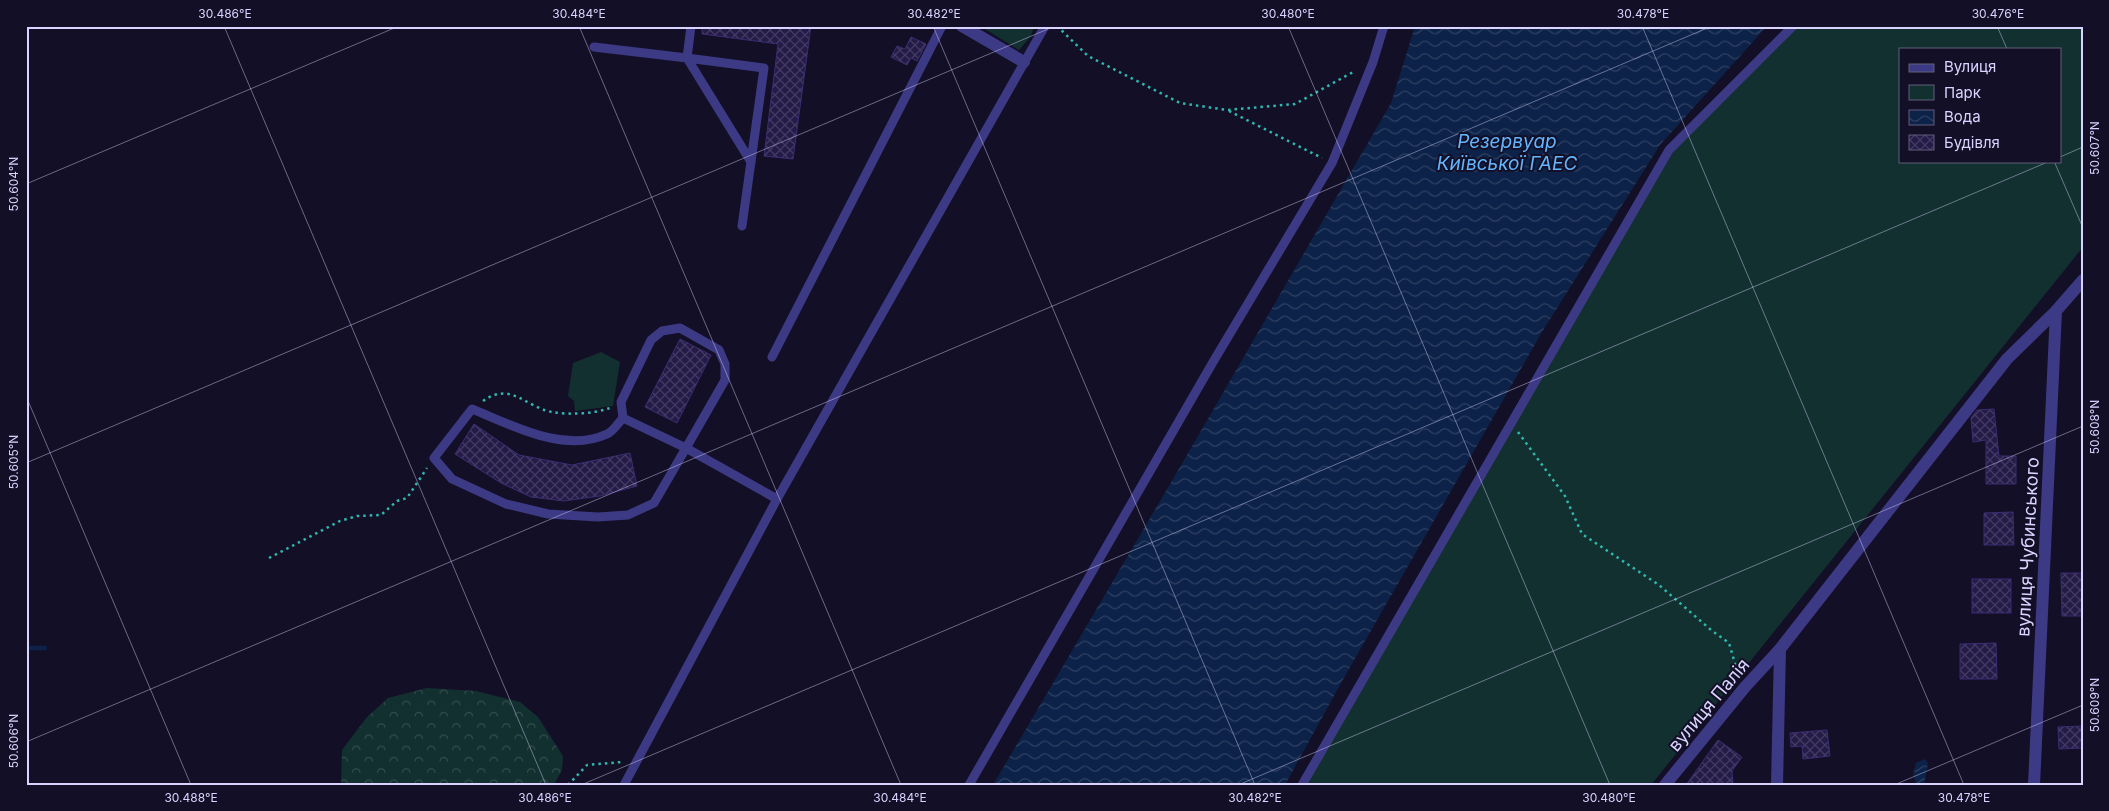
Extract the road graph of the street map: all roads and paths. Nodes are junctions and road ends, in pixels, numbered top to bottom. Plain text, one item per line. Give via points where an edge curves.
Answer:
1 (691, 26) edge
2 (942, 26) edge
3 (962, 26) edge
4 (1045, 26) edge
5 (1057, 26) edge
6 (1384, 26) edge
7 (1793, 26) edge
8 (594, 47) dead end
9 (688, 58) junction
10 (1024, 62) junction
11 (1373, 62) junction
12 (1228, 110) junction
13 (751, 162) junction
14 (1332, 163) junction
15 (742, 226) dead end
16 (2083, 280) edge
17 (2056, 311) junction
18 (772, 357) dead end
19 (621, 405) junction
20 (472, 409) junction
21 (623, 418) junction
22 (1511, 423) junction
23 (686, 448) junction
24 (434, 458) junction
25 (777, 499) junction
26 (269, 558) dead end
27 (1780, 649) junction
28 (1746, 687) junction
29 (636, 761) junction
30 (568, 785) edge
31 (624, 785) edge
32 (969, 785) edge
33 (1302, 785) edge
34 (1665, 785) edge
35 (1777, 785) edge
36 (2034, 785) edge

1 - 9 lane
2 - 18 lane
3 - 10 street
4 - 10 lane
5 - 12 path via 1088,56 1180,103
6 - 11 lane
7 - 22 lane via 1669,150
8 - 9 lane
9 - 13 lane
9 - 13 lane via 764,68
10 - 25 lane
11 - 12 path via 1295,104
11 - 14 lane
12 - 14 path
13 - 15 lane
14 - 32 lane via 1212,362
16 - 17 street, вулиця Палія
17 - 27 street, вулиця Палія via 2007,359
17 - 36 street, вулиця Чубинського
19 - 20 path via 602,411 550,412 504,392 489,396
19 - 21 lane
19 - 23 lane via 651,340 662,331 680,328 719,350 725,364 725,380
20 - 21 lane via 539,435 584,442 609,434
20 - 24 lane
21 - 23 lane
22 - 28 path via 1565,496 1582,534 1659,585 1729,643 1735,669
22 - 33 lane
23 - 24 lane via 654,503 628,515 598,517 548,514 506,504 452,479
23 - 25 lane
24 - 26 path via 407,498 397,501 381,515 356,516 340,521
25 - 29 lane
27 - 28 street, вулиця Палія
27 - 35 street
28 - 34 street, вулиця Палія
29 - 30 path via 587,765
29 - 31 lane

